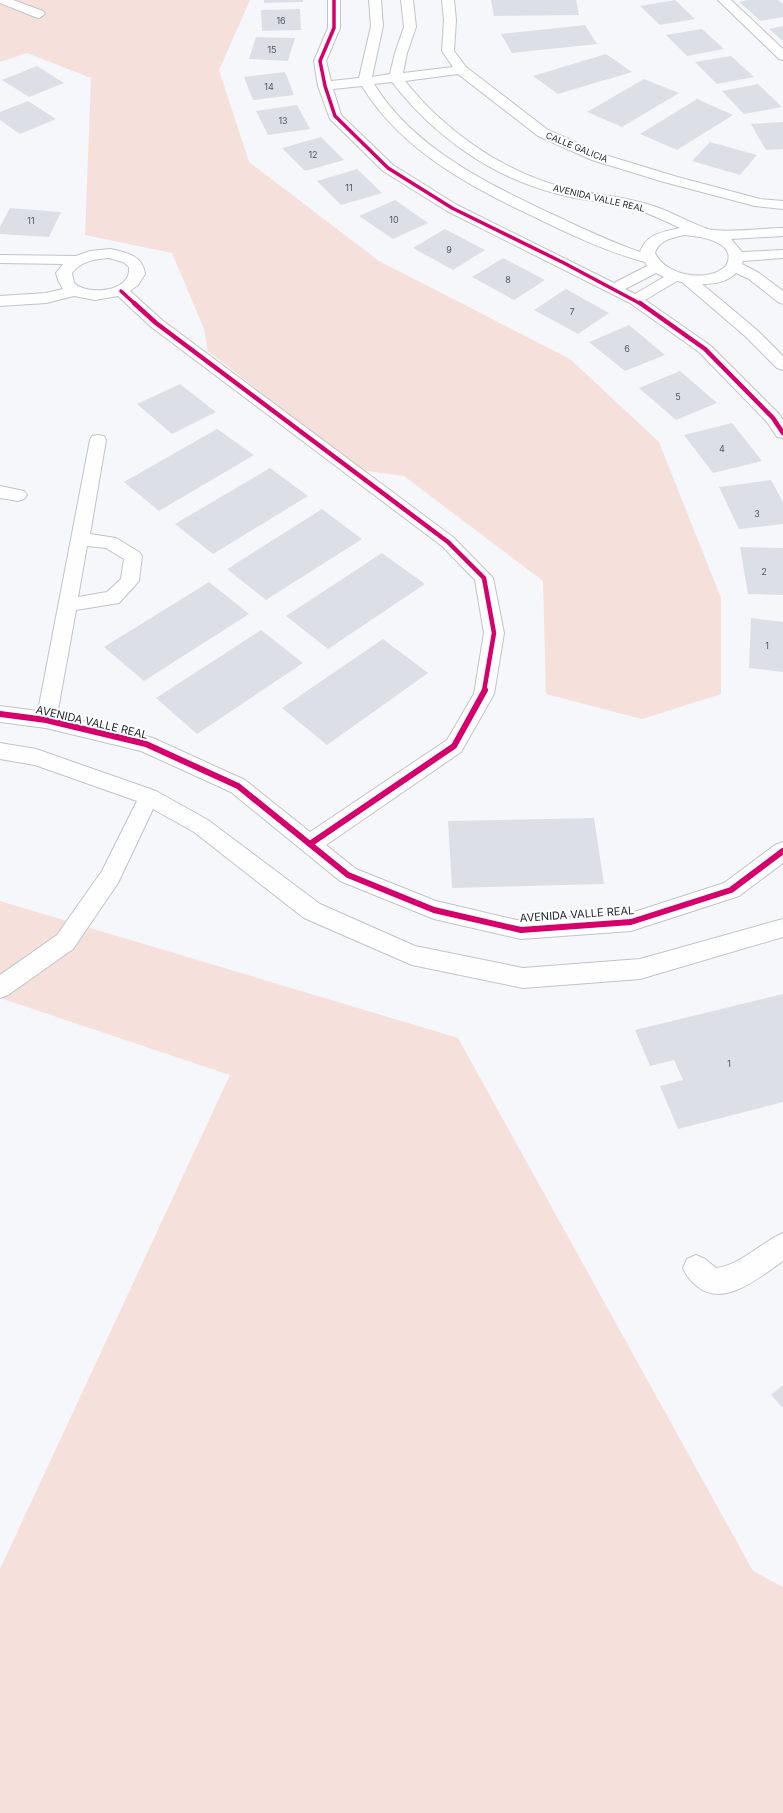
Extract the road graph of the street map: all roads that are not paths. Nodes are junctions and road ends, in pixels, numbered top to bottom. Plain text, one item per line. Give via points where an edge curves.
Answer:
1 (2, 0) edge
2 (334, 0) edge
3 (375, 0) edge
4 (407, 0) edge
5 (448, 0) edge
6 (724, 0) edge
7 (39, 14) dead end
8 (783, 56) edge
9 (461, 70) junction
10 (396, 78) junction
11 (365, 80) junction
12 (325, 86) junction
13 (783, 205) edge
14 (699, 231) junction
15 (783, 232) edge
16 (713, 235) junction
17 (783, 254) edge
18 (0, 259) edge
19 (76, 260) junction
20 (736, 261) junction
21 (652, 263) junction
22 (681, 278) junction
23 (615, 288) junction
24 (75, 291) junction
25 (121, 291) junction
26 (783, 299) edge
27 (635, 300) junction
28 (0, 301) edge
29 (783, 365) edge
30 (783, 433) edge
31 (98, 440) dead end
32 (0, 492) edge
33 (18, 495) dead end
34 (79, 539) junction
35 (68, 605) junction
36 (0, 714) edge
37 (46, 720) junction
38 (0, 751) edge
39 (149, 797) junction
40 (310, 844) junction
41 (783, 851) edge
42 (783, 928) edge
43 (0, 988) edge
44 (783, 1246) edge
45 (696, 1268) dead end

1 - 7 street
2 - 12 street via 334,28 320,62
3 - 11 street via 377,26
4 - 10 street via 410,27
5 - 9 street, CALLE GALICIA via 448,52
6 - 8 street
9 - 10 street
9 - 13 street, CALLE GALICIA via 543,133 597,157 760,203
10 - 11 street
10 - 14 street, AVENIDA VALLE REAL via 412,101 440,128 493,164 553,188 655,211
11 - 12 street
11 - 21 street via 387,113 429,150 478,182 593,239
12 - 23 street via 335,116 388,168 452,208
14 - 16 street
14 - 21 street via 678,231 660,237 648,250
15 - 16 street
16 - 20 street via 726,241 734,249
17 - 20 street
18 - 19 street
19 - 24 street via 64,273 64,280
19 - 25 street via 98,254 122,255 130,259 138,272 136,279
20 - 22 street via 729,273 718,278 703,281
20 - 26 street
21 - 22 street
21 - 23 street
22 - 27 street
22 - 29 street via 751,333
23 - 27 street
24 - 25 street via 98,296
24 - 28 street via 46,298
25 - 40 street via 156,323 448,542 484,578 494,633 484,694 454,746
27 - 30 street via 705,349 773,418
31 - 34 street
32 - 33 street
34 - 35 street
34 - 35 street via 110,542 133,556 130,581 112,598
35 - 37 street
36 - 37 street, AVENIDA VALLE REAL
37 - 40 street, AVENIDA VALLE REAL via 146,744 238,786
38 - 39 street via 36,756
39 - 42 street via 201,826 312,911 412,955 515,977 640,969
39 - 43 street via 110,878 65,942
40 - 41 street, AVENIDA VALLE REAL via 348,875 434,910 521,930 631,922 731,890
44 - 45 street via 732,1279 712,1281

